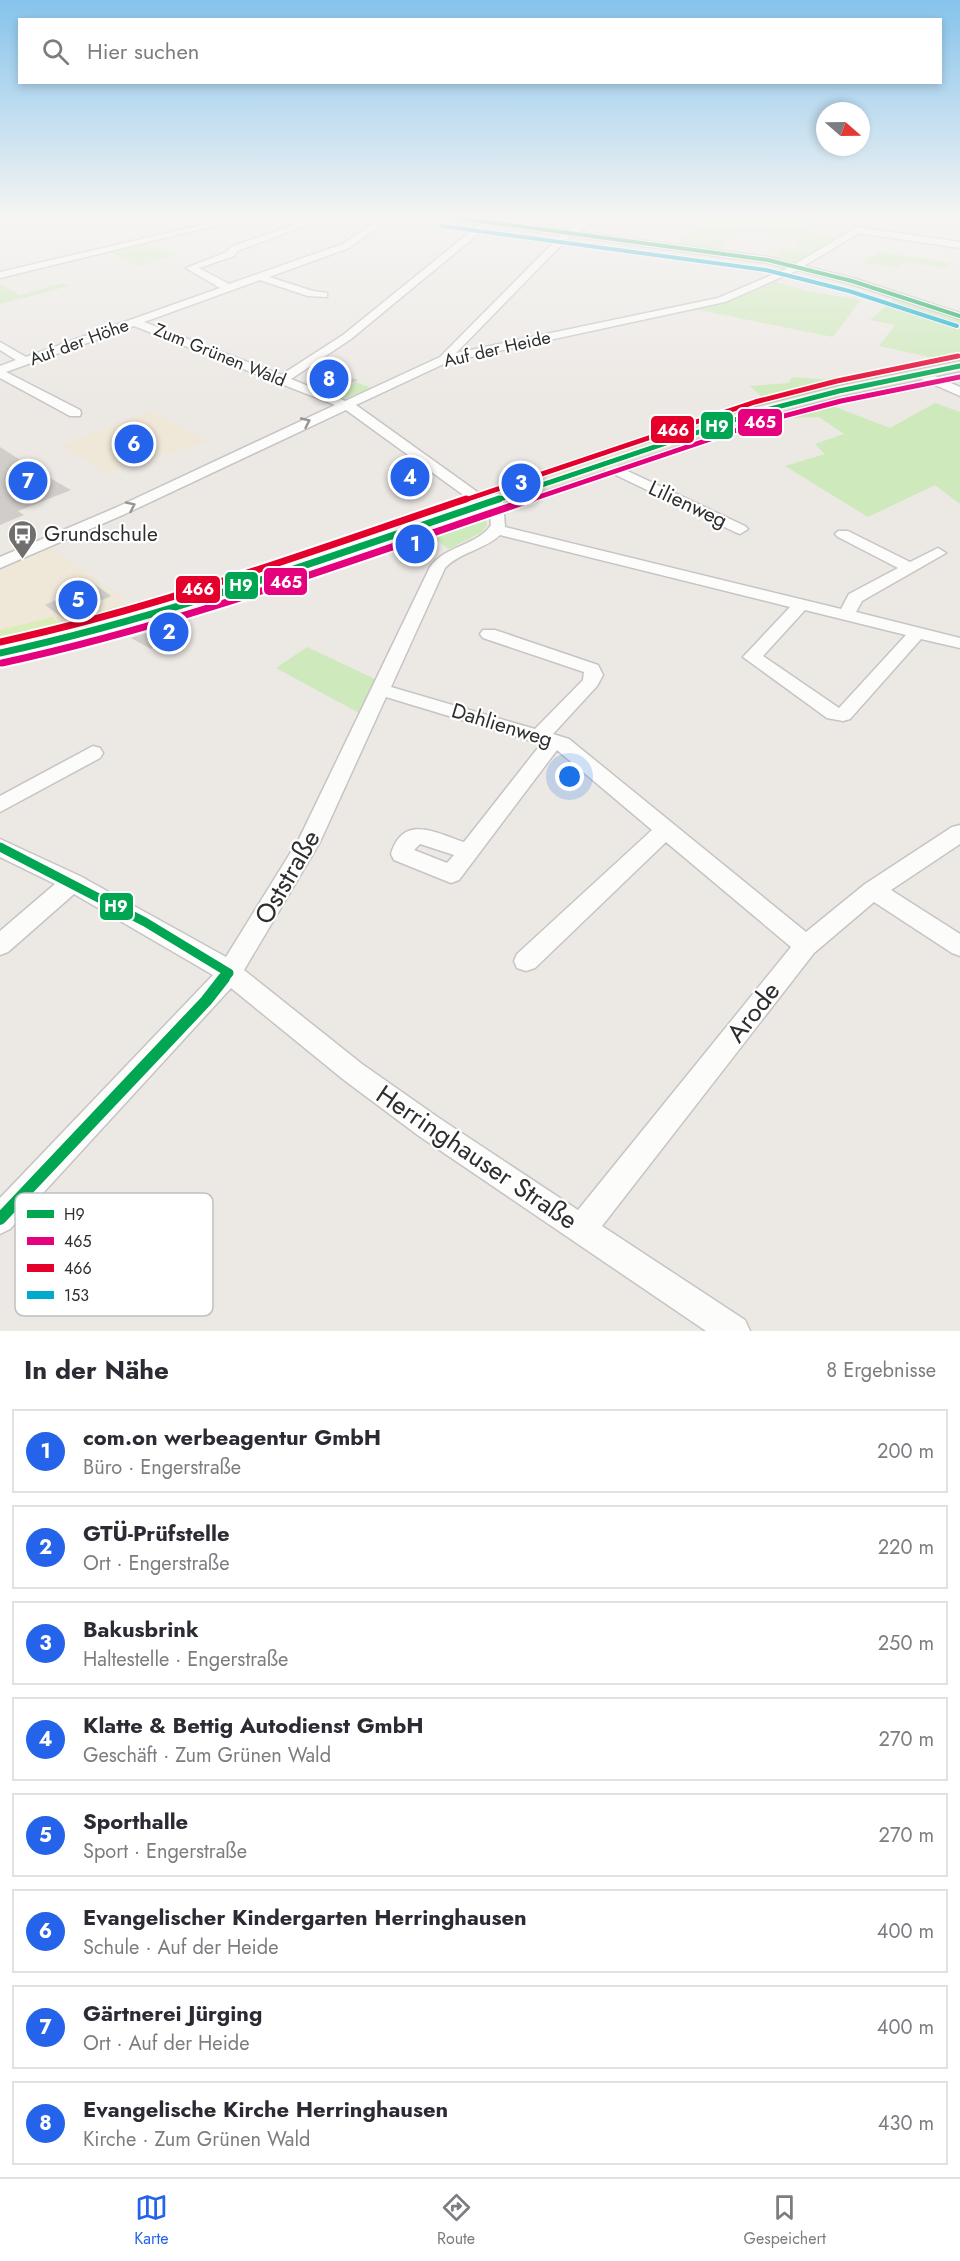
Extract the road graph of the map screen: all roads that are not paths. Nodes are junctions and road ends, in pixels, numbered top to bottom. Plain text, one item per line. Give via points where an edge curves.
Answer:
1 (210, 278) edge
2 (257, 278) edge
3 (263, 278) edge
4 (419, 278) edge
5 (525, 278) edge
6 (777, 278) edge
7 (841, 278) edge
8 (228, 288) junction
9 (303, 307) dead end
10 (960, 316) edge
11 (135, 322) junction
12 (0, 345) edge
13 (444, 359) junction
14 (25, 361) junction
15 (960, 366) edge
16 (0, 371) edge
17 (921, 374) junction
18 (282, 380) junction
19 (960, 392) edge
20 (344, 405) junction
21 (75, 413) dead end
22 (604, 464) junction
23 (485, 504) junction
24 (740, 529) dead end
25 (497, 530) junction
26 (843, 534) dead end
27 (938, 553) dead end
28 (0, 563) edge
29 (909, 568) junction
30 (800, 604) junction
31 (846, 615) junction
32 (916, 632) junction
33 (489, 634) dead end
34 (960, 643) edge
35 (0, 653) edge
36 (382, 690) junction
37 (546, 739) junction
38 (93, 753) dead end
39 (0, 805) edge
40 (664, 830) junction
41 (960, 833) edge
42 (0, 847) edge
43 (468, 851) dead end
44 (72, 882) junction
45 (873, 890) junction
46 (0, 945) edge
47 (806, 946) junction
48 (960, 946) edge
49 (526, 961) dead end
50 (229, 973) junction
51 (25, 1193) edge
52 (15, 1203) edge
53 (0, 1219) edge
54 (582, 1228) junction
55 (734, 1331) edge

1 - 8 street
2 - 8 street, Auf der Höhe
3 - 9 street via 323,295
4 - 18 street via 347,337
5 - 13 street
6 - 13 street, Auf der Heide via 721,300
7 - 10 street
8 - 11 street, Auf der Höhe
11 - 14 street, Auf der Höhe
11 - 18 street, Zum Grünen Wald
12 - 14 street
13 - 20 street, Auf der Heide
14 - 16 street, Auf der Höhe
15 - 17 main road
16 - 21 street
17 - 19 street
17 - 22 main road via 773,408
18 - 20 street, Zum Grünen Wald
20 - 23 street, Zum Grünen Wald
28 -> 20 street, Auf der Heide
22 - 23 main road
22 - 24 street, Lilienweg
23 - 25 street via 500,519
23 - 35 main road via 178,607
25 - 30 street
25 - 36 street, Oststraße via 441,562
26 - 29 street
27 - 29 street
29 - 31 street via 855,598
30 - 31 street
30 - 32 street via 752,657 830,712 843,715
31 - 32 street
32 - 34 street
33 - 37 street via 592,669 591,682
36 - 37 street, Dahlienweg
36 - 50 street, Oststraße via 309,842
37 - 40 street, Dahlienweg via 562,744
37 - 43 street
38 - 39 street
40 - 47 street, Dahlienweg
40 - 49 street
41 - 45 street, Arode
42 - 44 street, Herringhauser Straße
44 - 46 street
44 - 50 street, Herringhauser Straße via 192,948
45 - 47 street, Arode
45 - 48 street
47 - 54 street, Arode
50 - 51 street, Oststraße
50 - 54 street, Herringhauser Straße via 429,1127
52 - 53 street, Oststraße
54 - 55 street, Herringhauser Straße

